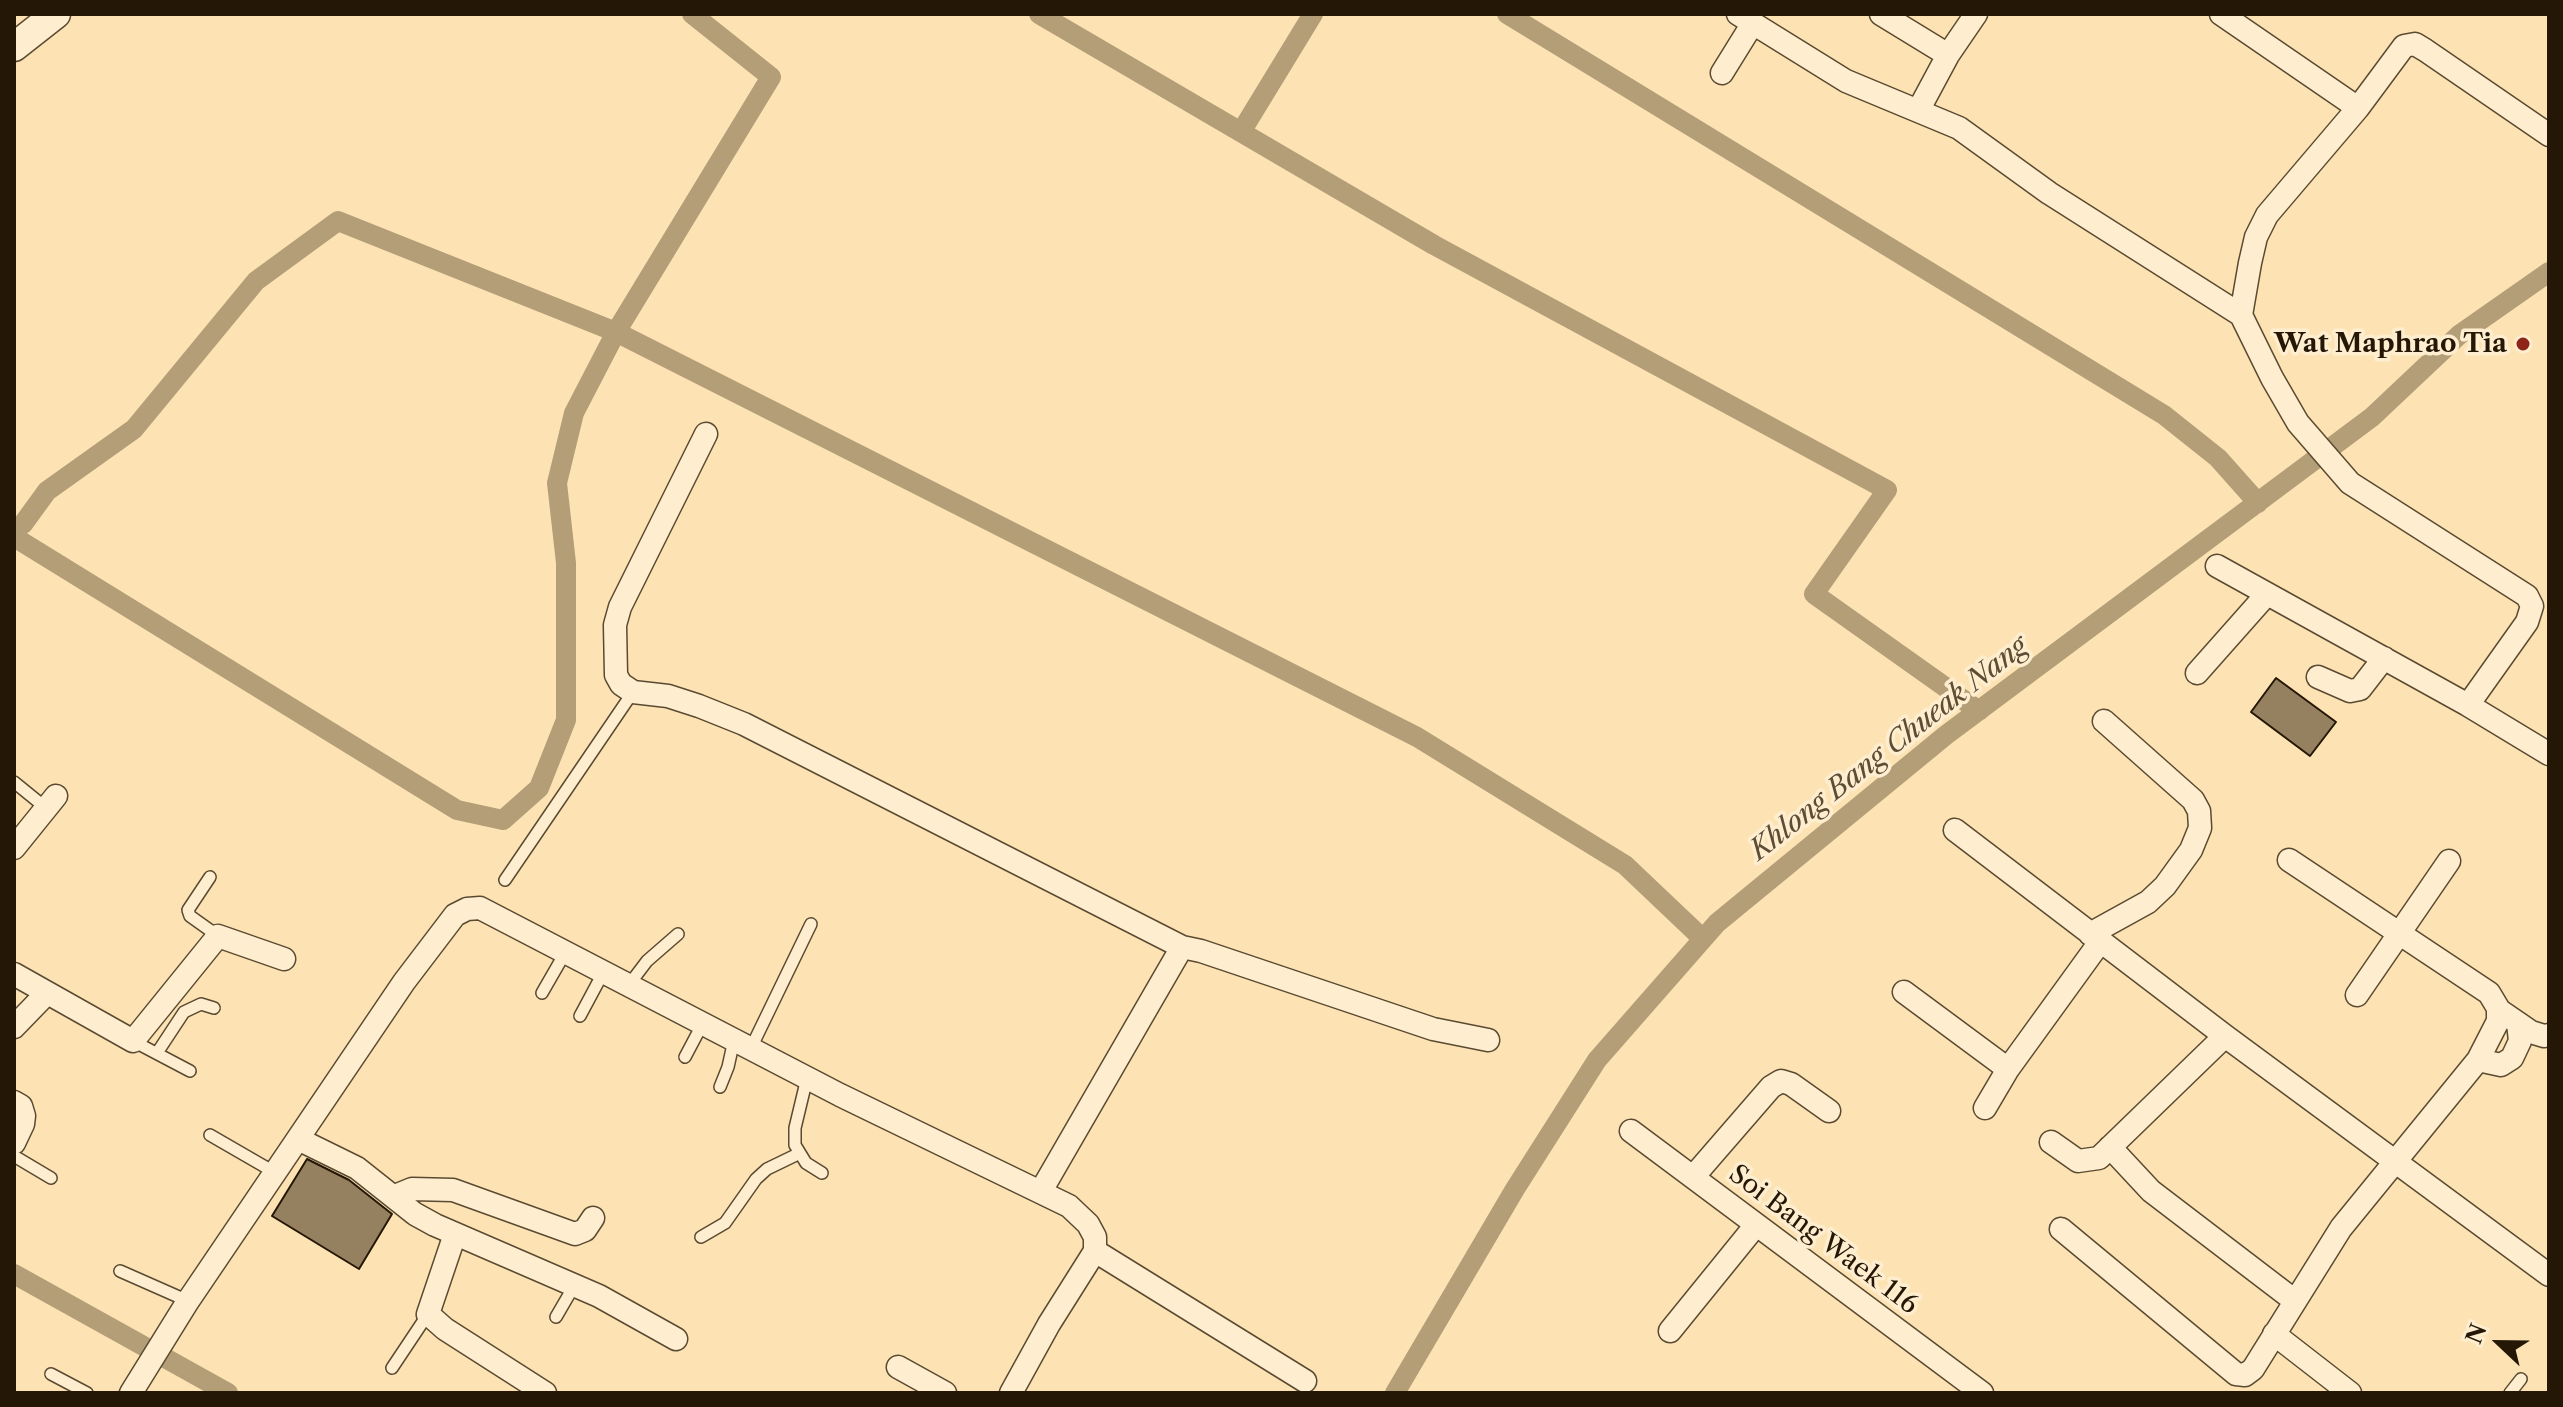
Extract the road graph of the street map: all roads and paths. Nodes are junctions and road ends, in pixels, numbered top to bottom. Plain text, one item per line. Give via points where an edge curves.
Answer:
1 (56, 14) edge
2 (1881, 14) edge
3 (1976, 14) edge
4 (2221, 14) edge
5 (1745, 19) edge
6 (14, 47) edge
7 (1948, 55) junction
8 (1722, 73) dead end
9 (2358, 108) junction
10 (1919, 109) junction
11 (2549, 135) edge
12 (2241, 315) junction
13 (706, 434) dead end
14 (2217, 566) dead end
15 (2267, 594) junction
16 (2384, 658) junction
17 (2197, 673) dead end
18 (2318, 677) dead end
19 (633, 692) junction
20 (2468, 705) junction
21 (2104, 721) dead end
22 (2549, 754) edge
23 (14, 782) edge
24 (51, 802) joint
25 (1955, 830) dead end
26 (14, 848) edge
27 (2289, 860) dead end
28 (2449, 861) dead end
29 (210, 877) dead end
30 (505, 880) dead end
31 (811, 924) dead end
32 (678, 934) dead end
33 (2401, 935) junction
34 (218, 936) junction
35 (2095, 938) junction
36 (1182, 947) junction
37 (565, 953) junction
38 (284, 959) dead end
39 (603, 973) junction
40 (14, 974) edge
41 (628, 986) junction
42 (1904, 992) dead end
43 (47, 993) junction
44 (542, 993) dead end
45 (2357, 995) dead end
46 (214, 1008) dead end
47 (2499, 1010) junction
48 (580, 1016) dead end
49 (703, 1023) junction
50 (2518, 1023) junction
51 (14, 1027) edge
52 (2549, 1035) edge
53 (2225, 1036) junction
54 (1488, 1040) dead end
55 (133, 1041) junction
56 (742, 1044) junction
57 (157, 1053) junction
58 (685, 1057) dead end
59 (2478, 1060) junction
60 (2008, 1069) junction
61 (190, 1071) dead end
62 (807, 1078) junction
63 (720, 1087) dead end
64 (14, 1102) edge
65 (1985, 1108) dead end
66 (1829, 1111) dead end
67 (1631, 1131) dead end
68 (210, 1135) dead end
69 (298, 1139) junction
70 (2051, 1142) dead end
71 (14, 1143) edge
72 (2110, 1147) junction
73 (798, 1154) junction
74 (14, 1156) edge
75 (2395, 1162) junction
76 (274, 1172) junction
77 (822, 1173) dead end
78 (1693, 1177) junction
79 (51, 1178) dead end
80 (1041, 1191) junction
81 (395, 1196) junction
82 (593, 1218) dead end
83 (1756, 1225) junction
84 (2061, 1229) dead end
85 (455, 1234) junction
86 (701, 1237) dead end
87 (1095, 1251) junction
88 (120, 1271) dead end
89 (2549, 1275) edge
90 (574, 1286) junction
91 (188, 1301) junction
92 (2295, 1301) junction
93 (428, 1314) junction
94 (556, 1317) dead end
95 (1670, 1331) dead end
96 (2274, 1334) junction
97 (676, 1339) dead end
98 (898, 1367) dead end
99 (392, 1368) dead end
100 (51, 1374) dead end
101 (2521, 1379) dead end
102 (1305, 1381) dead end
103 (87, 1393) edge
104 (131, 1393) edge
105 (545, 1393) edge
106 (945, 1393) edge
107 (1011, 1393) edge
108 (1982, 1393) edge
109 (2350, 1393) edge
110 (2510, 1393) edge

1 - 6 street
2 - 7 street
3 - 7 street
4 - 9 street
5 - 8 street
5 - 10 street via 1846,81
7 - 10 street
9 - 11 street via 2404,46 2415,44
9 - 12 street via 2267,215 2256,237
10 - 12 street via 1959,128 2049,193
12 - 20 street via 2298,423 2350,483 2527,596 2532,606 2527,622
13 - 19 street via 620,607 616,675
14 - 15 street
15 - 16 street
15 - 17 street
16 - 18 street via 2360,689 2350,691
16 - 20 street
19 - 30 lane
19 - 36 street via 688,702 744,724
20 - 22 street
21 - 35 street via 2193,800 2200,828 2165,886
23 - 24 lane
24 - 26 street
25 - 35 street
27 - 33 street
28 - 33 street
29 - 34 lane via 188,910
31 - 56 lane
32 - 41 lane
33 - 45 street
33 - 47 street via 2489,993
34 - 38 street
34 - 55 street
35 - 53 street
35 - 60 street
36 - 54 street via 1433,1029
36 - 80 street
37 - 39 street
37 - 44 lane
37 - 69 street via 480,908 455,915
39 - 41 street
39 - 48 lane
40 - 43 street
41 - 49 street
42 - 60 street
43 - 51 street
43 - 55 street
46 - 57 lane via 201,1004 184,1012
47 - 50 street
47 - 59 street
49 - 56 street
49 - 58 lane
50 - 52 street
50 - 59 street via 2520,1041 2512,1058 2501,1065
53 - 72 street
53 - 75 street
55 - 57 lane
56 - 62 street
56 - 63 lane
57 - 61 lane
59 - 75 street
60 - 65 street
62 - 73 lane via 795,1128
62 - 80 street
64 - 71 street via 24,1116
66 - 78 street via 1781,1081
67 - 78 street, Soi Bang Waek 116
68 - 76 lane
69 - 76 street
69 - 81 street via 357,1168
70 - 72 street via 2078,1161 2099,1158
72 - 92 street via 2151,1191
73 - 77 lane
73 - 86 lane via 767,1169 725,1223
74 - 79 lane
75 - 89 street
75 - 92 street via 2341,1228
76 - 91 street
78 - 83 street, Soi Bang Waek 116
80 - 87 street via 1088,1224
81 - 82 street via 412,1189 453,1190 575,1234
81 - 85 street via 415,1214
83 - 95 street
83 - 108 street, Soi Bang Waek 116
84 - 96 street via 2236,1374 2253,1369
85 - 90 street
85 - 93 street
87 - 102 street
87 - 107 street
88 - 91 lane
90 - 94 lane
90 - 97 street
91 - 104 street
92 - 96 street
93 - 99 lane
93 - 105 street
96 - 109 street
98 - 106 street
100 - 103 lane
101 - 110 lane

